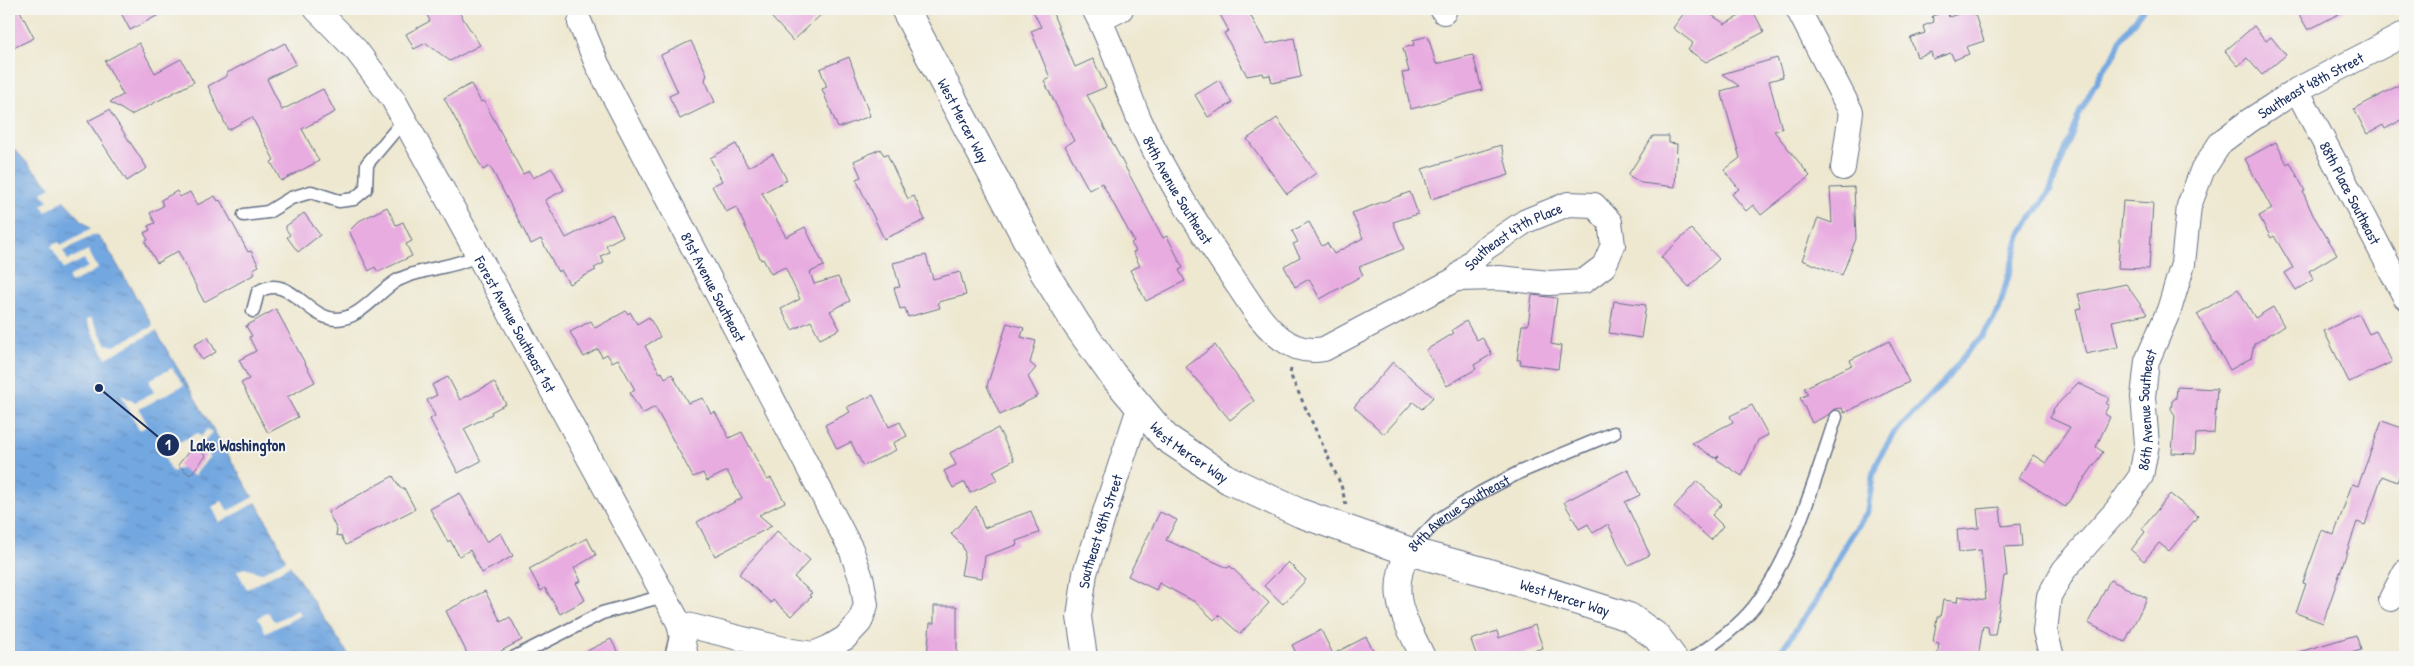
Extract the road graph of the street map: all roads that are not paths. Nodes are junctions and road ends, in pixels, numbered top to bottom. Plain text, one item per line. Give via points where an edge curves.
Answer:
1 (316, 9) edge
2 (905, 9) edge
3 (1121, 9) edge
4 (1798, 9) edge
5 (1097, 14) edge
6 (578, 16) edge
7 (2405, 34) edge
8 (2297, 90) junction
9 (404, 120) junction
10 (2221, 142) joint
11 (1843, 168) dead end
12 (244, 215) dead end
13 (478, 255) junction
14 (1456, 278) junction
15 (2405, 297) edge
16 (253, 311) dead end
17 (1298, 349) joint
18 (1139, 408) junction
19 (1836, 417) dead end
20 (1614, 432) dead end
21 (1408, 551) junction
22 (2405, 572) edge
23 (664, 596) junction
24 (2391, 599) dead end
25 (679, 624) junction
26 (515, 657) edge
27 (671, 657) edge
28 (686, 657) edge
29 (1085, 657) edge
30 (1423, 657) edge
31 (1672, 657) edge
32 (1696, 657) edge
33 (2052, 657) edge

1 - 9 street, Forest Avenue Southeast 1st via 372,70
2 - 18 street, West Mercer Way via 1044,272 1077,325
3 - 5 street
4 - 11 street via 1851,112
5 - 17 street, 84th Avenue Southeast via 1141,122 1170,178 1262,321 1282,340
6 - 25 street, 81st Avenue Southeast via 597,64 851,549 866,604 860,622 845,638 813,654 792,652
7 - 8 street, Southeast 48th Street
8 - 10 street, Southeast 48th Street
8 - 15 street, 88th Place Southeast
9 - 12 lane via 367,164 366,188 354,199 339,201 311,192 291,198 268,212
9 - 13 street, Forest Avenue Southeast 1st
10 - 33 street, 86th Avenue Southeast via 2202,171 2189,206 2182,264 2169,310 2147,361 2143,397 2147,444 2140,476 2117,510 2064,570 2049,596 2045,631
13 - 16 lane via 461,264 397,280 363,307 338,319 312,310 287,290 270,286 258,292
13 - 23 street, Forest Avenue Southeast 1st
14 - 14 street, Southeast 47th Place via 1549,283 1584,281 1604,266 1613,245 1610,222 1594,206 1568,204 1526,222 1484,249
14 - 17 street, Southeast 47th Place via 1324,349
18 - 21 street, West Mercer Way via 1165,437 1229,480 1300,513
18 - 29 street, Southeast 48th Street via 1085,573 1079,617
19 - 32 lane via 1816,478 1766,590 1732,630
20 - 21 lane, 84th Avenue Southeast via 1520,472 1480,493 1438,520
21 - 30 street, 84th Avenue Southeast via 1399,569 1399,601
21 - 31 street, West Mercer Way via 1621,614 1657,637
22 - 24 street
23 - 25 street, Forest Avenue Southeast 1st
23 - 26 lane via 602,613
25 - 27 lane
25 - 28 street, Forest Avenue Southeast 1st

